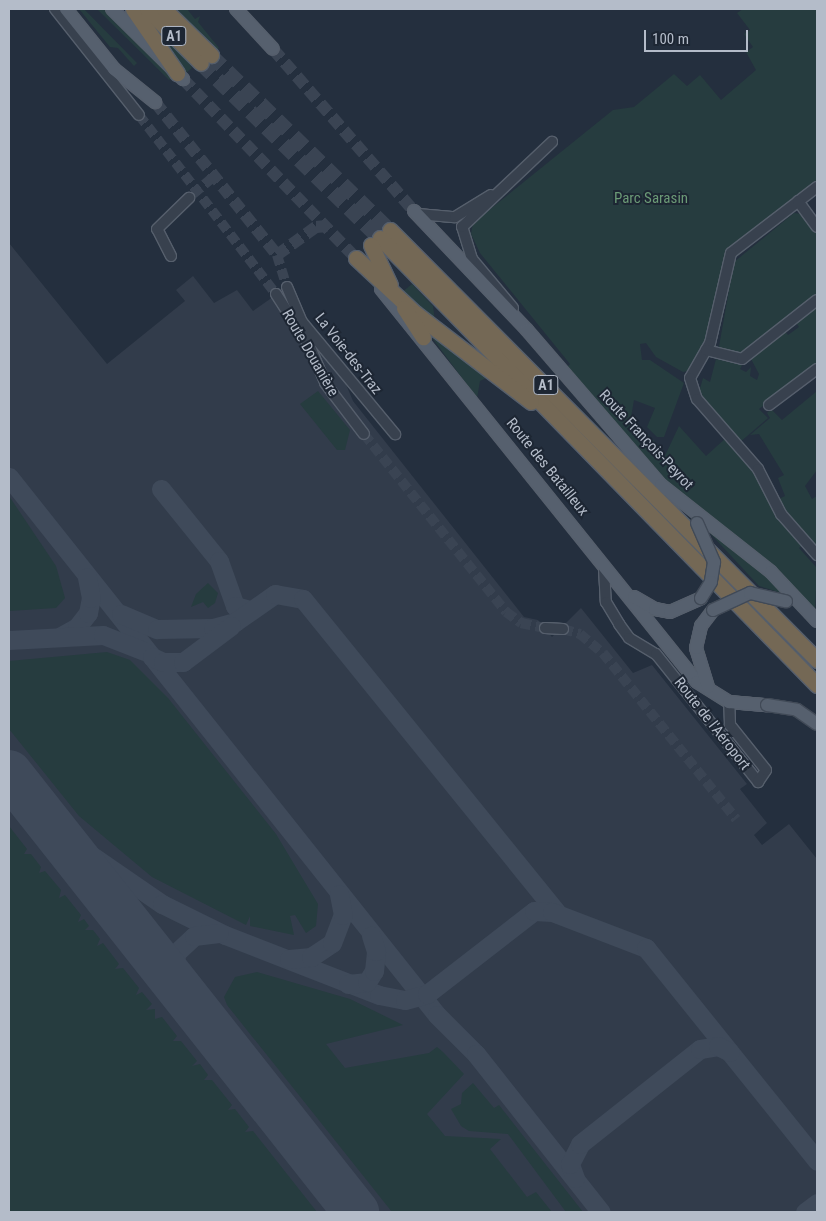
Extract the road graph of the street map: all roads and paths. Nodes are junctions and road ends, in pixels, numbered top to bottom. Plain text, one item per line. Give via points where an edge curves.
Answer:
1 (56, 9) edge
2 (66, 9) edge
3 (112, 9) edge
4 (117, 9) edge
5 (146, 9) edge
6 (164, 9) edge
7 (236, 9) edge
8 (129, 15) edge
9 (273, 49) tunnel mouth
10 (180, 76) tunnel mouth
11 (155, 102) tunnel mouth
12 (139, 115) tunnel mouth
13 (552, 142) dead end
14 (817, 186) edge
15 (493, 194) junction
16 (189, 198) tunnel mouth
17 (798, 201) junction
18 (415, 212) joint
19 (817, 227) edge
20 (381, 238) junction
21 (171, 256) dead end
22 (356, 258) joint
23 (287, 287) tunnel mouth
24 (276, 294) tunnel mouth
25 (395, 295) junction
26 (817, 300) edge
27 (527, 330) junction
28 (423, 337) junction
29 (706, 350) junction
30 (817, 369) edge
31 (770, 405) dead end
32 (364, 434) tunnel mouth
33 (395, 434) dead end
34 (587, 454) junction
35 (676, 499) junction
36 (817, 555) edge
37 (604, 566) junction
38 (626, 592) junction
39 (606, 597) junction
40 (817, 621) edge
41 (545, 628) tunnel mouth
42 (563, 628) tunnel mouth
43 (817, 628) edge
44 (815, 658) edge
45 (817, 685) edge
46 (714, 695) junction
47 (729, 702) junction
48 (817, 724) edge

1 - 12 street
2 - 11 main road via 114,69
3 - 8 main road
4 - 8 main road
5 - 6 highway, A1 via 206,59
7 - 9 main road
8 - 10 highway
13 - 15 street, Route François-Peyrot
14 - 17 street
15 - 18 street, Route François-Peyrot via 455,217
15 - 27 street, Route François-Peyrot via 465,222 462,235 472,259
16 - 21 street via 157,229
17 - 19 street
17 - 29 street via 732,253
18 - 27 main road, Route François-Peyrot
20 - 25 highway
20 - 34 highway, A1
20 - 44 highway, A1
22 - 25 highway
22 - 28 main road, Route des Batailleux
23 - 33 street, La Voie-des-Traz via 302,322
24 - 32 street, Route Douanière via 310,347 325,383
25 - 28 highway
25 - 34 highway via 528,400
26 - 29 street via 742,360
27 - 35 main road, Route François-Peyrot
28 - 37 main road, Route des Batailleux
29 - 36 street via 690,378 697,399 758,469 781,514
30 - 31 street
34 - 45 highway, A1
35 - 38 main road, bridge via 697,523 714,562 711,582 701,598 683,609 664,611
35 - 40 main road, Route François-Peyrot via 771,572
37 - 38 main road, Route des Batailleux
37 - 39 street, Route de l'Aéroport
38 - 39 street
38 - 46 main road, Route des Batailleux via 697,682
39 - 47 street, Route de l'Aéroport via 629,638 656,654 758,782 766,770 730,725
41 - 42 street
43 - 46 main road, bridge via 786,601 750,593 713,610 702,626 696,652
46 - 47 main road, Route des Batailleux
47 - 48 main road, bridge via 797,710

